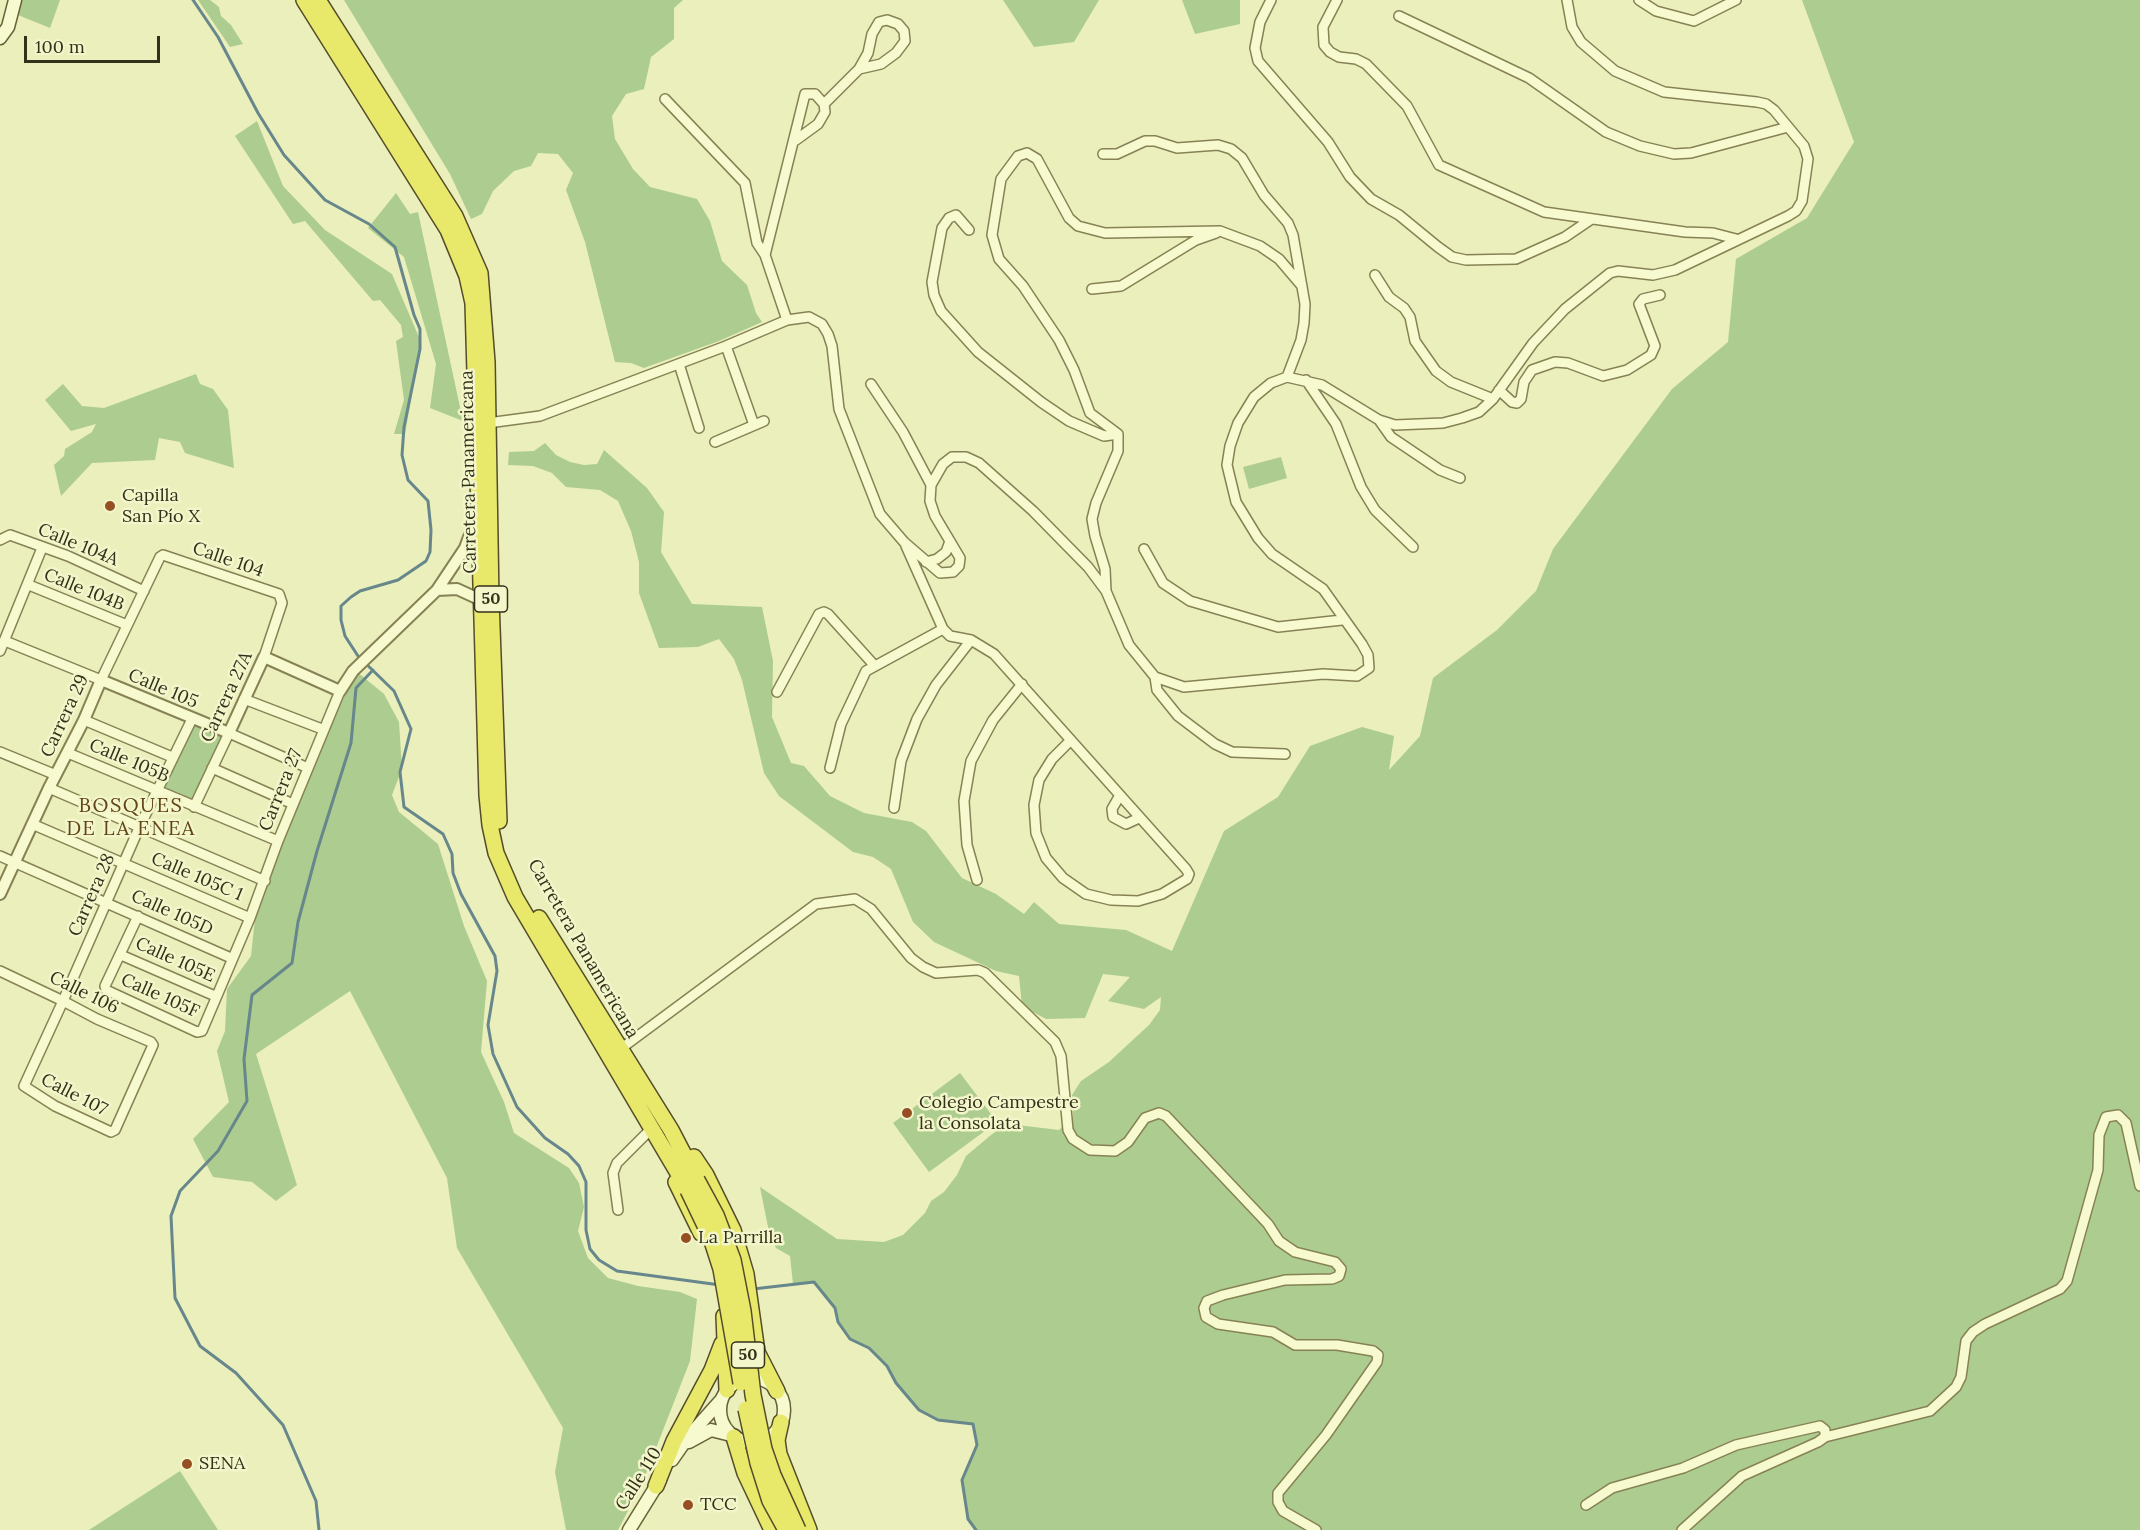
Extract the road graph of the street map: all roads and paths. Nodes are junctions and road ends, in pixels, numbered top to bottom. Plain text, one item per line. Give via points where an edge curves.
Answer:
1 (15, 0) edge
2 (304, 0) edge
3 (318, 0) edge
4 (1271, 0) edge
5 (1337, 0) edge
6 (1567, 0) edge
7 (1639, 0) edge
8 (1736, 0) edge
9 (1399, 16) dead end
10 (0, 38) edge
11 (859, 69) junction
12 (664, 99) dead end
13 (824, 104) junction
14 (1788, 127) junction
15 (796, 140) junction
16 (1103, 154) dead end
17 (1590, 220) junction
18 (969, 230) dead end
19 (1221, 231) junction
20 (1736, 239) junction
21 (765, 255) junction
22 (1375, 275) dead end
23 (1302, 286) junction
24 (1092, 289) dead end
25 (1660, 295) dead end
26 (787, 320) junction
27 (726, 346) junction
28 (679, 364) junction
29 (1287, 377) junction
30 (1306, 380) junction
31 (871, 384) dead end
32 (1499, 390) junction
33 (1494, 399) junction
34 (1379, 420) junction
35 (764, 421) dead end
36 (488, 423) junction
37 (754, 425) junction
38 (699, 428) dead end
39 (1118, 434) junction
40 (715, 442) dead end
41 (1460, 478) dead end
42 (931, 485) junction
43 (478, 512) junction
44 (0, 540) edge
45 (950, 541) junction
46 (904, 542) junction
47 (1413, 547) dead end
48 (42, 548) junction
49 (1144, 549) dead end
50 (163, 555) joint
51 (926, 562) junction
52 (28, 585) junction
53 (437, 590) junction
54 (144, 591) junction
55 (1106, 591) junction
56 (282, 597) joint
57 (481, 600) junction
58 (1342, 620) junction
59 (127, 625) junction
60 (944, 629) junction
61 (971, 640) junction
62 (5, 641) junction
63 (0, 651) edge
64 (264, 657) junction
65 (874, 665) junction
66 (1155, 677) junction
67 (100, 680) junction
68 (1022, 684) junction
69 (340, 691) junction
70 (777, 692) dead end
71 (244, 699) junction
72 (192, 719) junction
73 (84, 720) junction
74 (322, 729) junction
75 (229, 733) junction
76 (1071, 740) junction
77 (0, 752) edge
78 (68, 753) junction
79 (1285, 754) dead end
80 (172, 757) junction
81 (212, 768) junction
82 (308, 768) junction
83 (830, 768) dead end
84 (56, 775) junction
85 (49, 788) junction
86 (157, 790) junction
87 (1120, 795) junction
88 (292, 804) junction
89 (194, 807) junction
90 (894, 808) dead end
91 (1139, 818) junction
92 (32, 824) junction
93 (139, 828) junction
94 (278, 841) junction
95 (0, 856) edge
96 (14, 862) junction
97 (123, 864) junction
98 (265, 880) junction
99 (977, 880) dead end
100 (0, 894) edge
101 (107, 902) junction
102 (138, 916) junction
103 (250, 918) junction
104 (121, 955) junction
105 (231, 958) junction
106 (0, 971) edge
107 (215, 996) junction
108 (63, 1001) junction
109 (201, 1031) joint
110 (619, 1050) junction
111 (24, 1086) joint
112 (651, 1129) junction
113 (671, 1130) junction
114 (111, 1132) joint
115 (667, 1153) junction
116 (693, 1186) junction
117 (2140, 1186) edge
118 (618, 1209) dead end
119 (725, 1335) junction
120 (777, 1391) junction
121 (725, 1394) junction
122 (782, 1422) junction
123 (733, 1436) junction
124 (1825, 1437) junction
125 (680, 1447) junction
126 (656, 1486) junction
127 (1586, 1504) dead end
128 (629, 1530) edge
129 (772, 1530) edge
130 (786, 1530) edge
131 (798, 1530) edge
132 (809, 1530) edge
133 (1316, 1530) edge
134 (1682, 1530) edge

1 - 10 main road via 8,27
2 - 43 highway, Carretera Panamericana / 50 via 448,230 467,276 473,303
3 - 36 highway, Carretera Panamericana / 50 via 455,216 471,249 484,301
4 - 17 street via 1260,22 1255,48 1258,61 1371,199 1399,215 1452,257 1516,259 1565,237
5 - 17 street via 1323,27 1324,45 1339,57 1366,64 1407,106 1439,165 1544,213
6 - 14 street via 1572,27 1581,42 1615,71 1664,92 1766,104
7 - 8 street via 1656,11 1694,21
9 - 14 street via 1528,78 1606,132 1640,146 1674,154 1691,153
11 - 11 street via 881,64 896,53 905,41 898,24 879,22
11 - 13 street
12 - 21 street via 745,183 757,243
13 - 15 street via 825,112 818,124
13 - 15 street via 815,94 805,94
14 - 20 street via 1804,146 1808,159 1802,201 1788,216
15 - 21 street
16 - 23 street via 1117,154 1145,141 1177,148 1218,145 1231,149 1242,158 1264,195 1288,223
17 - 20 street
18 - 39 street via 956,215 942,228 932,282 941,311 978,352 1041,402 1069,421 1104,436
19 - 23 street via 1260,246 1279,259
19 - 24 street via 1196,240 1120,286
19 - 39 street via 1106,233 1078,226 1069,218 1037,159 1027,153 1018,156 1001,179 992,235 999,259 1023,286 1059,340 1090,413
20 - 32 street via 1662,273 1610,273 1565,309 1533,343
21 - 26 street
22 - 33 street via 1389,297 1410,317 1415,341 1436,371 1451,382
23 - 29 street via 1304,323
25 - 32 street via 1643,299 1639,304 1654,346 1651,355 1628,370 1603,376 1555,362 1532,370 1517,403
26 - 27 street
26 - 46 street via 809,317 822,324 828,334 838,409 880,514
27 - 28 street
27 - 37 street
28 - 36 street via 540,416
28 - 38 street
29 - 30 street
29 - 58 street via 1271,383 1254,397 1238,423 1227,465 1229,484 1258,538 1272,554 1323,589
30 - 34 street via 1322,385
30 - 47 street via 1336,424 1361,487 1375,510
31 - 42 street
32 - 33 street
33 - 34 street via 1479,412 1443,423 1395,425
34 - 41 street via 1391,437 1440,470
35 - 37 street
36 - 110 highway, Carretera Panamericana / 50 via 501,830 510,865 524,892
37 - 40 street
39 - 55 street via 1118,451 1092,519 1105,569
42 - 45 street via 934,516
42 - 55 street via 936,471 952,457 966,457 979,463 1033,511
43 - 53 street, Carrera 27 via 465,548
43 - 57 highway, Carretera Panamericana / 50
44 - 48 street, Calle 104A via 10,536
45 - 51 street via 946,552
45 - 51 street via 960,558 953,572 940,573
46 - 51 street
46 - 60 street
48 - 52 street
48 - 54 street, Calle 104A
49 - 58 street via 1163,583 1190,601 1278,627
50 - 54 street, Carrera 29
50 - 56 street, Calle 104
52 - 59 street, Calle 104B
52 - 62 street
53 - 57 street via 457,590
53 - 69 street, Carrera 27 via 354,670
54 - 59 street, Carrera 29
55 - 66 street via 1129,645
56 - 64 street, Carrera 27A
57 - 112 highway, Carretera Panamericana / 50 via 487,795 496,853 515,897
58 - 66 street via 1368,655 1369,668 1357,676 1323,674 1184,687
59 - 67 street, Carrera 29
60 - 61 street via 950,636
60 - 65 street
61 - 68 street via 994,654
61 - 90 street via 936,685 917,719 901,761
62 - 63 street
62 - 67 street, Calle 105
64 - 69 street
64 - 71 street, Carrera 27A
65 - 70 street via 824,612 819,614
65 - 83 street via 860,679 841,724
66 - 79 street via 1157,690 1178,716 1215,744 1232,752
67 - 72 street, Calle 105
67 - 73 street, Carrera 29
68 - 76 street
68 - 99 street via 993,720 971,761 964,801 967,845
69 - 74 street, Carrera 27
71 - 74 street
71 - 75 street, Carrera 27A
72 - 75 street, Calle 105
72 - 80 street, Carrera 28
73 - 78 street, Carrera 29
73 - 80 street
74 - 82 street, Carrera 27
75 - 81 street, Carrera 27A
75 - 82 street, Calle 105
76 - 87 street
76 - 91 street via 1039,780 1034,805 1036,833 1046,858 1063,878 1086,894 1138,901 1162,894 1187,879 1186,868
77 - 84 street
78 - 84 street, Carrera 29
78 - 86 street, Calle 105B
80 - 86 street, Carrera 28
81 - 88 street
81 - 89 street, Carrera 27A
82 - 88 street, Carrera 27
84 - 85 street, Carrera 29
85 - 92 street, Carrera 29
85 - 93 street
86 - 89 street, Calle 105B
86 - 93 street, Carrera 28
87 - 91 street
87 - 91 street via 1112,809 1113,817 1126,824
88 - 94 street, Carrera 27
89 - 94 street, Calle 105B
92 - 96 street, Carrera 29
92 - 97 street, Calle 105C 1
93 - 97 street, Carrera 28
93 - 98 street
94 - 98 street, Carrera 27
95 - 96 street, Calle 105D
96 - 100 street, Carrera 29
96 - 101 street, Calle 105D
97 - 101 street, Carrera 28
97 - 103 street, Calle 105C 1
98 - 103 street, Carrera 27
101 - 102 street, Calle 105D
101 - 108 street, Carrera 28
102 - 104 street
102 - 105 street, Calle 105D
103 - 105 street, Carrera 27
104 - 107 street, Calle 105E
104 - 109 street, Calle 105F via 106,990
105 - 107 street, Carrera 27
106 - 108 street, Calle 106
107 - 109 street, Carrera 27
108 - 111 street, Carrera 28
108 - 114 street, Calle 106 via 153,1045
110 - 113 highway, Carretera Panamericana / 50
110 - 133 street via 816,904 855,899 871,909 910,958 922,967 936,973 985,973 1055,1041 1061,1056 1068,1130 1073,1139 1090,1150 1115,1151 1128,1142 1145,1118 1158,1113 1166,1116 1268,1224 1279,1241 1295,1252 1335,1262 1341,1269 1339,1276 1332,1279 1285,1280 1223,1294 1207,1301 1204,1308 1206,1317 1218,1324 1273,1332 1295,1345 1337,1345 1378,1355 1326,1436 1278,1493 1283,1512
111 - 114 street, Calle 107
112 - 115 highway, Carretera Panamericana / 50
112 - 118 street via 617,1163 613,1173
113 - 116 highway, Carretera Panamericana / 50
113 - 120 highway via 700,1165 733,1230 747,1274 757,1352
115 - 116 highway, Carretera Panamericana / 50
115 - 119 highway via 679,1191 714,1266
116 - 130 highway, Carretera Panamericana / 50, bridge via 721,1269 750,1433 770,1501
116 - 131 highway, Carretera Panamericana / 50, bridge via 716,1215 733,1260 764,1449
117 - 124 street via 2127,1123 2118,1115 2106,1117 2098,1135 2098,1170 2067,1281 2060,1289 1973,1332 1966,1341 1956,1387 1930,1410
119 - 121 highway
119 - 126 highway
120 - 121 main road via 752,1378
120 - 122 main road via 783,1406
121 - 123 main road via 721,1419
121 - 125 main road, Calle 110
122 - 123 main road via 765,1439 749,1442
122 - 132 highway via 777,1440 779,1454
123 - 125 main road via 711,1430
123 - 129 highway via 745,1473
124 - 127 street via 1820,1426 1736,1445 1683,1467 1612,1488
124 - 134 street via 1742,1476
125 - 126 main road, Calle 110
126 - 128 main road, Calle 110

